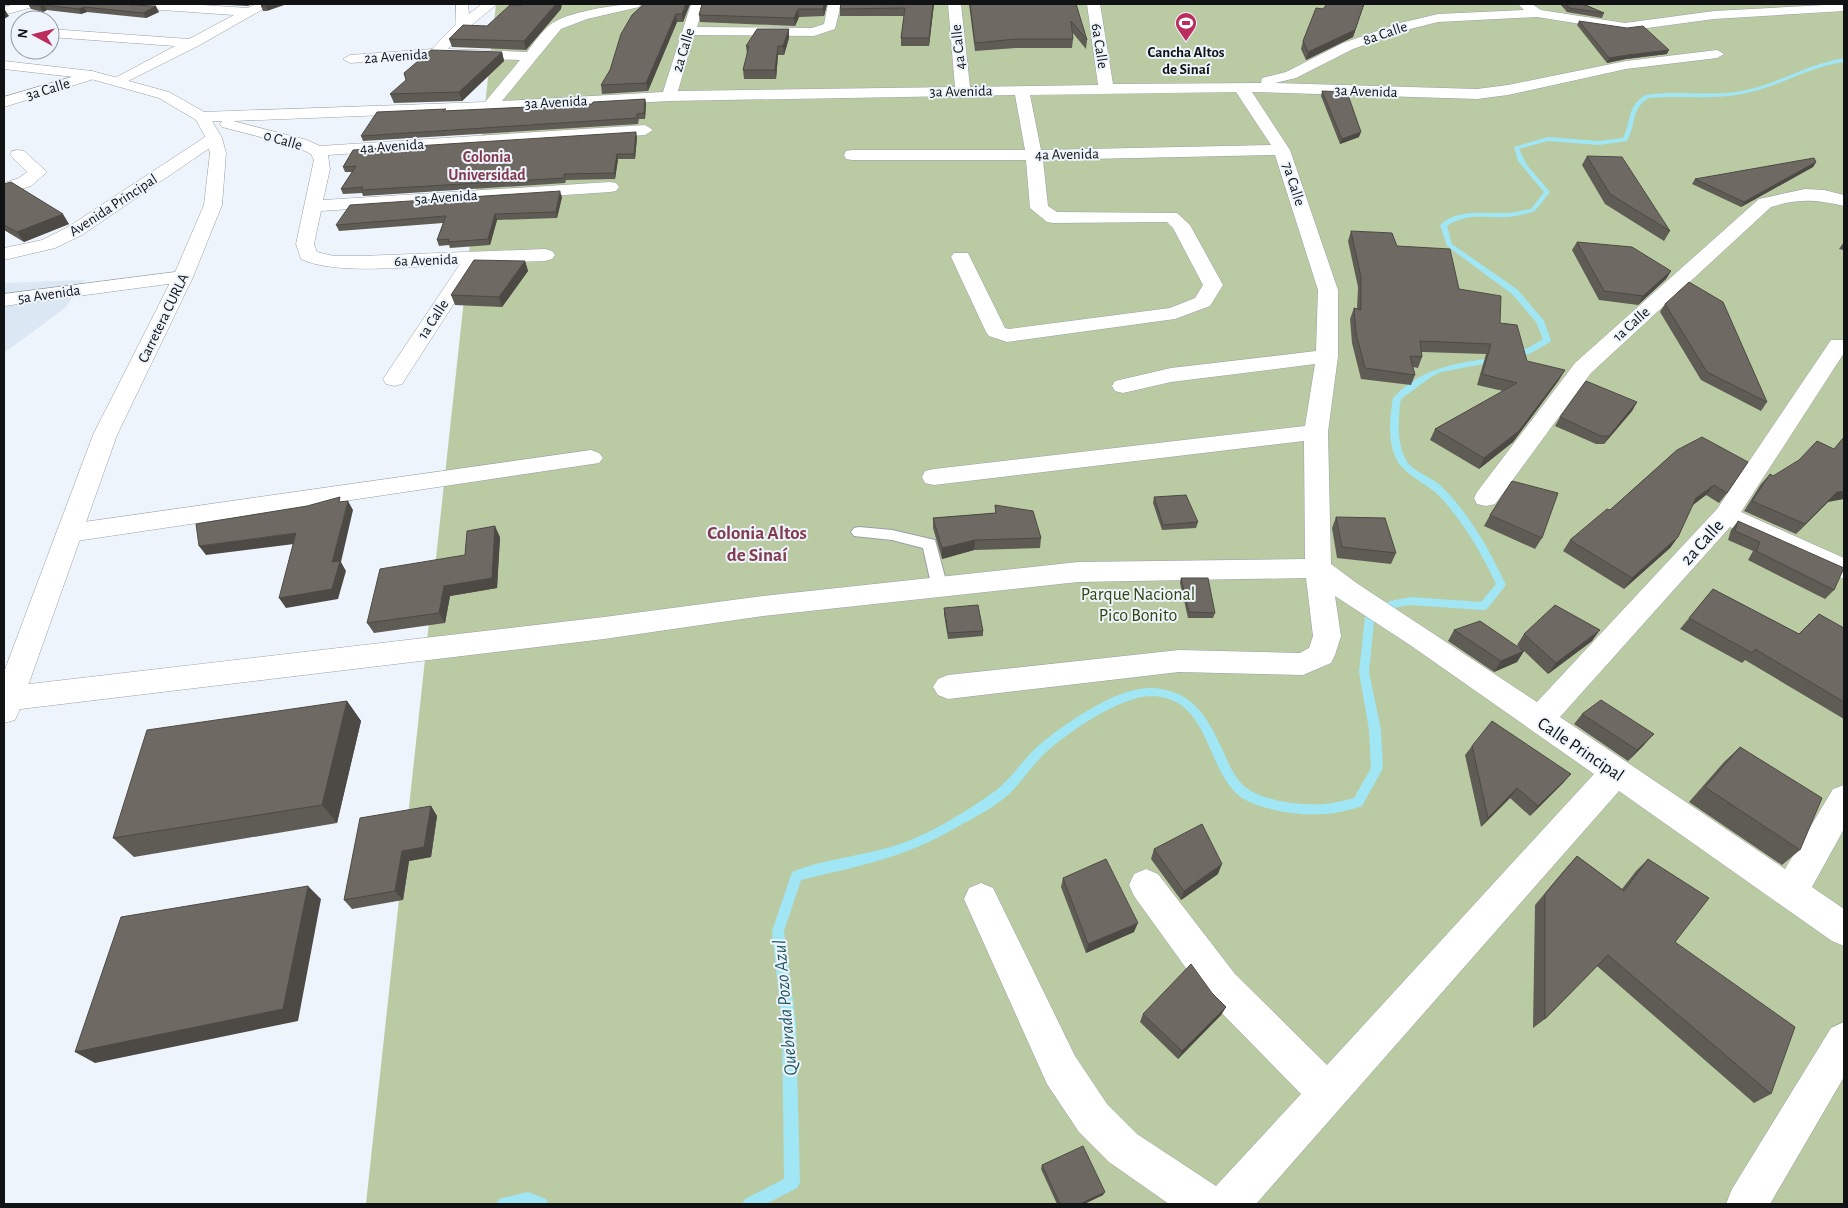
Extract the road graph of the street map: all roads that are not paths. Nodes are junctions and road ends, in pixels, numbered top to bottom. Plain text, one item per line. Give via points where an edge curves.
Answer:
1 (28, 4) edge
2 (133, 4) edge
3 (265, 4) edge
4 (462, 4) edge
5 (490, 4) edge
6 (634, 4) edge
7 (697, 4) edge
8 (834, 4) edge
9 (954, 4) edge
10 (1093, 4) edge
11 (1524, 4) edge
12 (1844, 7) edge
13 (4, 11) edge
14 (250, 12) junction
15 (1537, 14) junction
16 (463, 25) junction
17 (690, 31) junction
18 (60, 34) edge
19 (193, 43) junction
20 (436, 53) junction
21 (1717, 54) dead end
22 (531, 56) junction
23 (350, 59) dead end
24 (4, 65) edge
25 (92, 75) junction
26 (118, 82) junction
27 (1241, 87) junction
28 (1106, 89) junction
29 (963, 91) junction
30 (1022, 91) junction
31 (669, 96) junction
32 (4, 102) edge
33 (489, 106) junction
34 (202, 116) junction
35 (645, 130) dead end
36 (214, 138) junction
37 (1282, 150) junction
38 (318, 151) junction
39 (18, 155) dead end
40 (852, 155) dead end
41 (1034, 155) junction
42 (610, 187) dead end
43 (4, 189) edge
44 (1844, 201) edge
45 (313, 206) junction
46 (4, 254) edge
47 (308, 255) joint
48 (545, 255) dead end
49 (961, 257) dead end
50 (473, 259) junction
51 (183, 277) junction
52 (4, 300) edge
53 (1839, 345) dead end
54 (1327, 356) junction
55 (394, 379) dead end
56 (1123, 386) dead end
57 (1316, 432) junction
58 (591, 458) dead end
59 (934, 478) dead end
60 (1486, 498) dead end
61 (1726, 515) junction
62 (859, 532) dead end
63 (70, 533) junction
64 (1318, 568) junction
65 (1844, 569) edge
66 (940, 588) junction
67 (948, 688) dead end
68 (5, 703) edge
69 (1539, 720) junction
70 (1616, 772) junction
71 (1844, 798) edge
72 (1146, 885) dead end
73 (1790, 892) junction
74 (981, 899) dead end
75 (1844, 929) edge
76 (1844, 1041) edge
77 (1328, 1093) junction
78 (1205, 1204) edge
79 (1228, 1204) edge
80 (1747, 1204) edge

1 - 13 street
2 - 14 street
3 - 14 street
4 - 16 street
5 - 16 street
6 - 22 street via 566,20 548,34
7 - 17 street, 2a Calle
8 - 17 street via 830,26 814,32
9 - 29 street, 4a Calle
10 - 28 street, 6a Calle
11 - 15 street
12 - 15 street, 8a Calle via 1714,15 1625,27
14 - 19 street
15 - 27 street, 8a Calle via 1438,18 1405,26 1348,46 1291,75
16 - 20 street
17 - 31 street, 2a Calle
18 - 19 street
19 - 26 street
20 - 22 street, 2a Avenida
20 - 23 street, 2a Avenida
21 - 27 street, 3a Avenida via 1626,65 1477,94
22 - 33 street
24 - 25 street
25 - 26 street
25 - 32 street, 3a Calle
26 - 34 street via 164,95
27 - 28 street, 3a Avenida
27 - 37 street, 7a Calle
28 - 30 street, 3a Avenida
29 - 30 street, 3a Avenida
29 - 31 street, 3a Avenida
30 - 41 street
31 - 33 street, 3a Avenida
33 - 34 street, 3a Avenida
34 - 36 street, Carretera CURLA
34 - 38 street, 0 Calle
35 - 38 street, 4a Avenida
36 - 46 street, Avenida Principal via 76,231 48,244
36 - 51 street, Carretera CURLA via 218,153 214,205
37 - 41 street, 4a Avenida
37 - 54 street, 7a Calle via 1328,290
38 - 45 street, 0 Calle via 322,160
39 - 43 street via 38,172 25,182
40 - 41 street, 4a Avenida
41 - 49 street via 1039,208 1044,214 1053,218 1171,217 1181,225 1213,285 1203,302 1170,314 1007,336 996,332
42 - 45 street, 5a Avenida
44 - 60 street, 1a Calle via 1810,193 1789,195 1765,203 1583,368
45 - 47 street, 0 Calle via 305,244
47 - 50 street, 6a Avenida via 334,262
48 - 50 street, 6a Avenida
50 - 55 street, 1a Calle
51 - 52 street, 5a Avenida
51 - 63 street, Carretera CURLA via 106,435
53 - 61 street, 2a Calle
54 - 56 street via 1208,369
54 - 57 street, 7a Calle
57 - 59 street
57 - 64 street, 7a Calle
58 - 63 street
61 - 65 street
61 - 69 street, 2a Calle
62 - 66 lane via 923,540 930,544
63 - 68 street, Carretera CURLA
64 - 66 street via 1078,572
64 - 67 street, 7a Calle via 1327,636 1321,655 1303,664 1179,661
64 - 69 street, Calle Principal
66 - 68 street via 763,606
69 - 70 street, Calle Principal
70 - 73 street, Calle Principal
70 - 77 street
71 - 73 street
72 - 77 street via 1222,986
73 - 75 street, Calle Principal
74 - 78 street via 1060,1070 1093,1118 1124,1148
76 - 80 street
77 - 79 street

